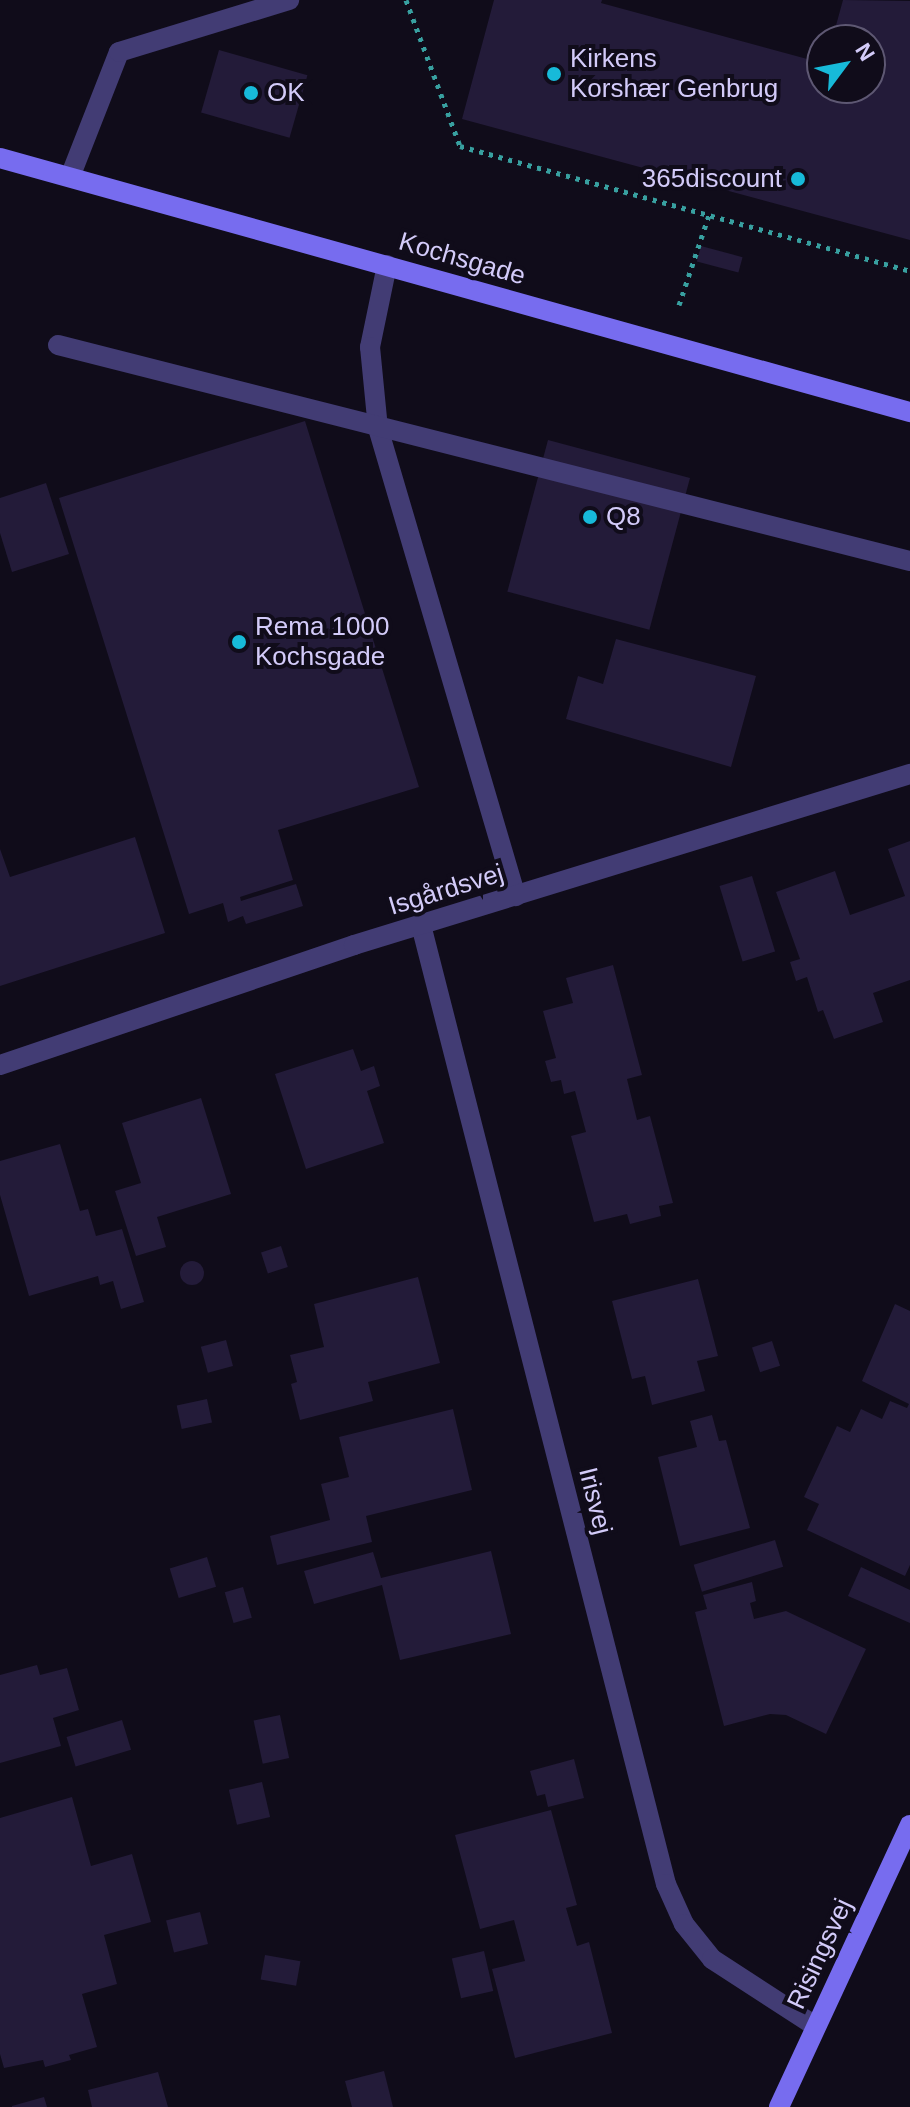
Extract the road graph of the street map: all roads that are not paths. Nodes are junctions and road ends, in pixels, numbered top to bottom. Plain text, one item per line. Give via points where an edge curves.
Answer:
1 (289, 0) edge
2 (0, 158) edge
3 (70, 177) junction
4 (387, 265) junction
5 (58, 345) dead end
6 (910, 412) edge
7 (378, 428) junction
8 (910, 561) edge
9 (910, 774) edge
10 (516, 896) junction
11 (421, 925) junction
12 (0, 1065) edge
13 (910, 1825) edge
14 (815, 2026) junction
15 (779, 2107) edge

1 - 3 street via 119,52
2 - 3 street, Kochsgade
3 - 4 street, Kochsgade
4 - 6 street, Kochsgade
4 - 7 street via 370,347
5 - 7 street
7 - 8 street
7 - 10 street
9 - 10 street, Isgårdsvej
10 - 11 street, Isgårdsvej
11 - 12 street, Isgårdsvej
11 - 14 street, Irisvej via 666,1884 684,1924 712,1959
13 - 14 street, Risingsvej
14 - 15 street, Risingsvej

